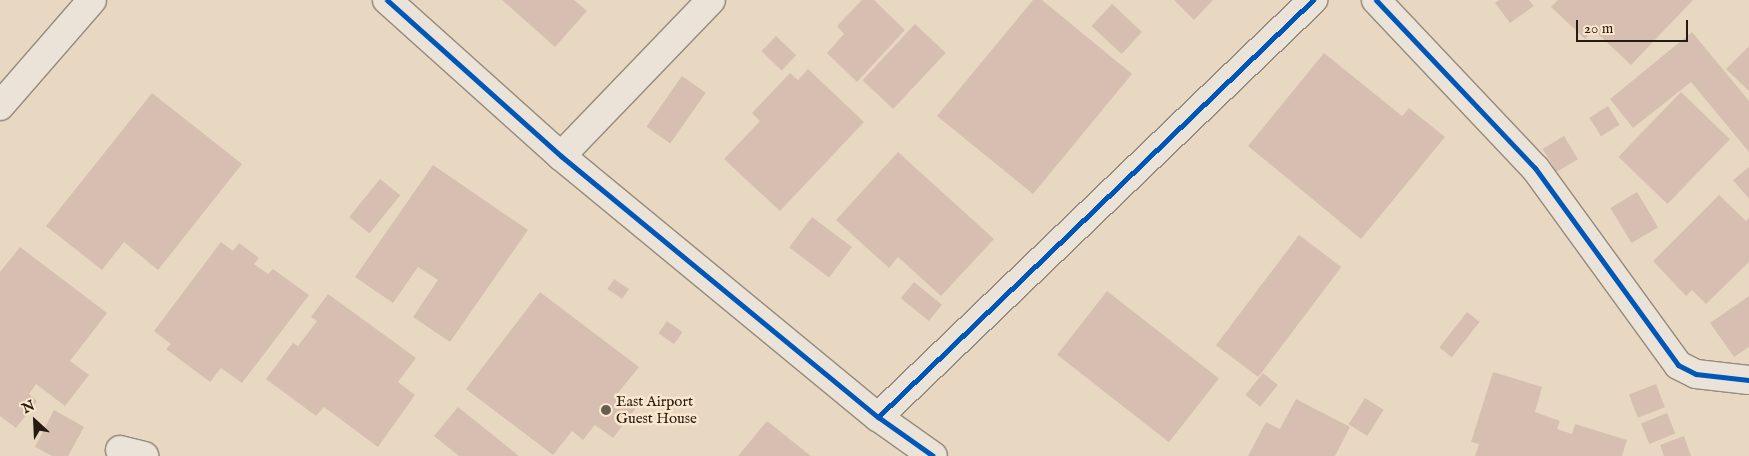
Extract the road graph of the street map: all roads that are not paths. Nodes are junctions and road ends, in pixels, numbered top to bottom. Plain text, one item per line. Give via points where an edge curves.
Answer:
1 (92, 0) edge
2 (387, 0) edge
3 (711, 0) edge
4 (1313, 0) edge
5 (1376, 0) edge
6 (0, 106) edge
7 (561, 156) junction
8 (1749, 380) edge
9 (878, 417) junction
10 (933, 456) edge

1 - 6 street
2 - 7 street
3 - 7 street
4 - 9 street
5 - 8 street via 1535,168 1649,331 1678,365 1696,374
7 - 9 street
9 - 10 street

